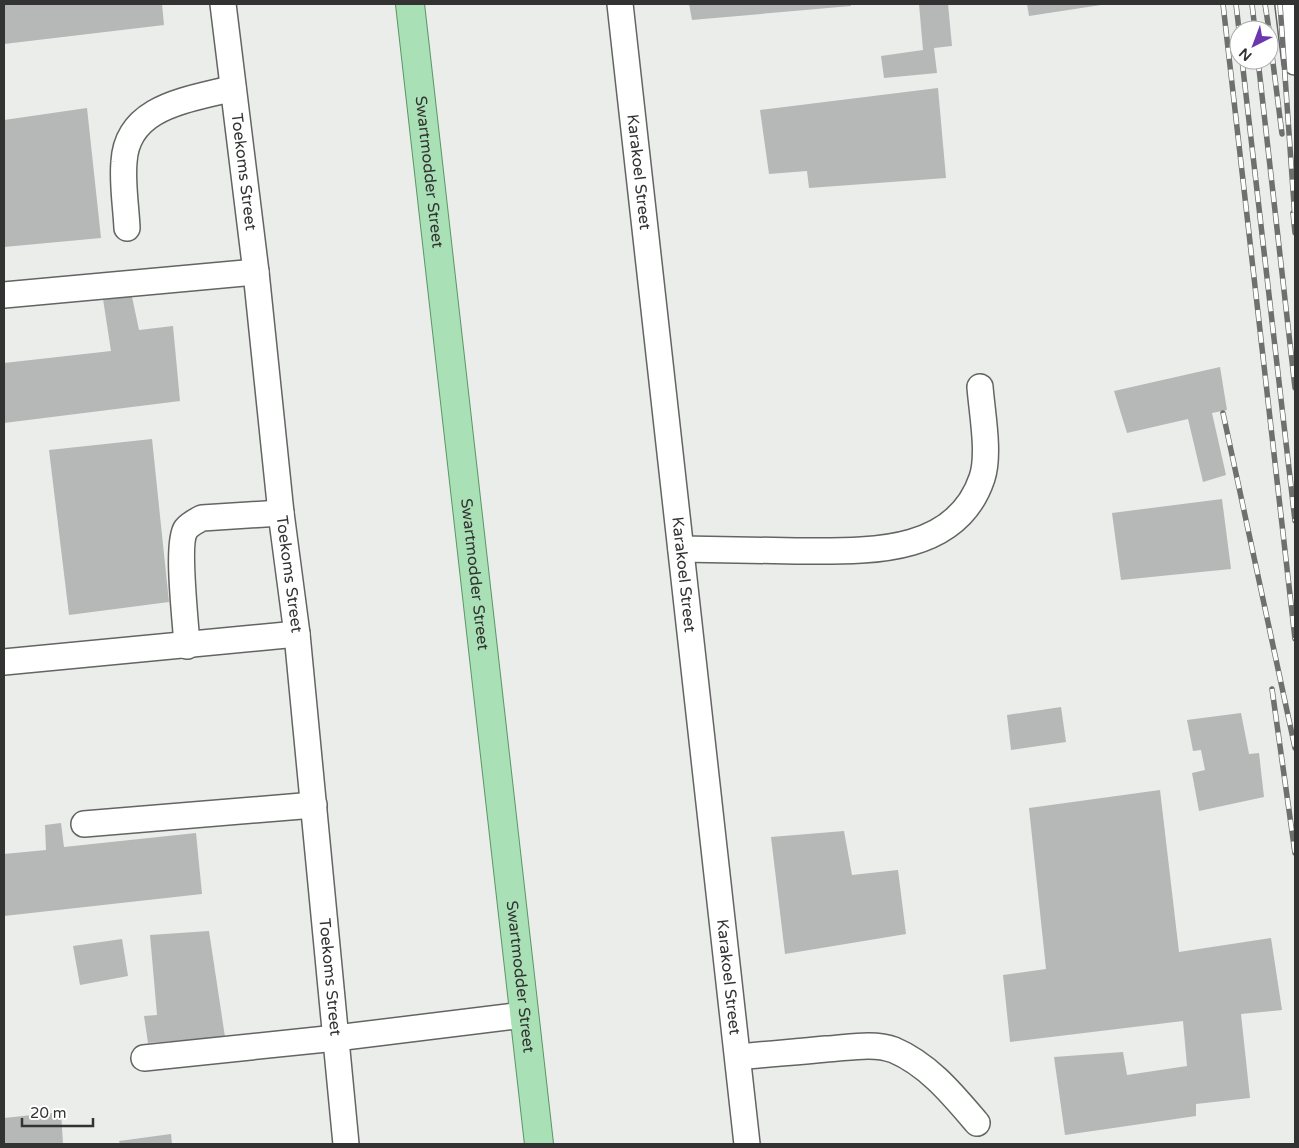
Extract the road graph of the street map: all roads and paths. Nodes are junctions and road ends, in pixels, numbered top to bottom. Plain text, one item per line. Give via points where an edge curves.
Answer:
1 (223, 4) edge
2 (410, 4) edge
3 (620, 4) edge
4 (1288, 4) edge
5 (1295, 62) edge
6 (233, 88) junction
7 (127, 228) dead end
8 (256, 272) junction
9 (4, 295) edge
10 (980, 387) dead end
11 (281, 512) junction
12 (681, 549) junction
13 (297, 634) junction
14 (188, 646) junction
15 (4, 662) edge
16 (314, 805) junction
17 (84, 824) dead end
18 (523, 1015) junction
19 (336, 1038) junction
20 (738, 1057) junction
21 (144, 1058) dead end
22 (978, 1122) dead end
23 (346, 1144) edge
24 (539, 1144) edge
25 (747, 1144) edge

1 - 6 street, Toekoms Street
2 - 18 main road, Swartmodder Street
3 - 12 street, Karakoel Street
4 - 5 street
6 - 7 street via 170,105 144,119 134,130 127,143 124,162
6 - 8 street, Toekoms Street
8 - 9 street
8 - 11 street, Toekoms Street
10 - 12 street via 986,444 983,476 964,512 932,535 911,544 885,549
11 - 13 street, Toekoms Street
11 - 14 street via 202,518 185,530 181,552
12 - 20 street, Karakoel Street
13 - 14 street
13 - 16 street, Toekoms Street
14 - 15 street
16 - 17 street
16 - 19 street, Toekoms Street
18 - 19 street
18 - 24 main road, Swartmodder Street
19 - 21 street
19 - 23 street, Toekoms Street
20 - 22 street via 867,1046 892,1050 927,1070
20 - 25 street, Karakoel Street

